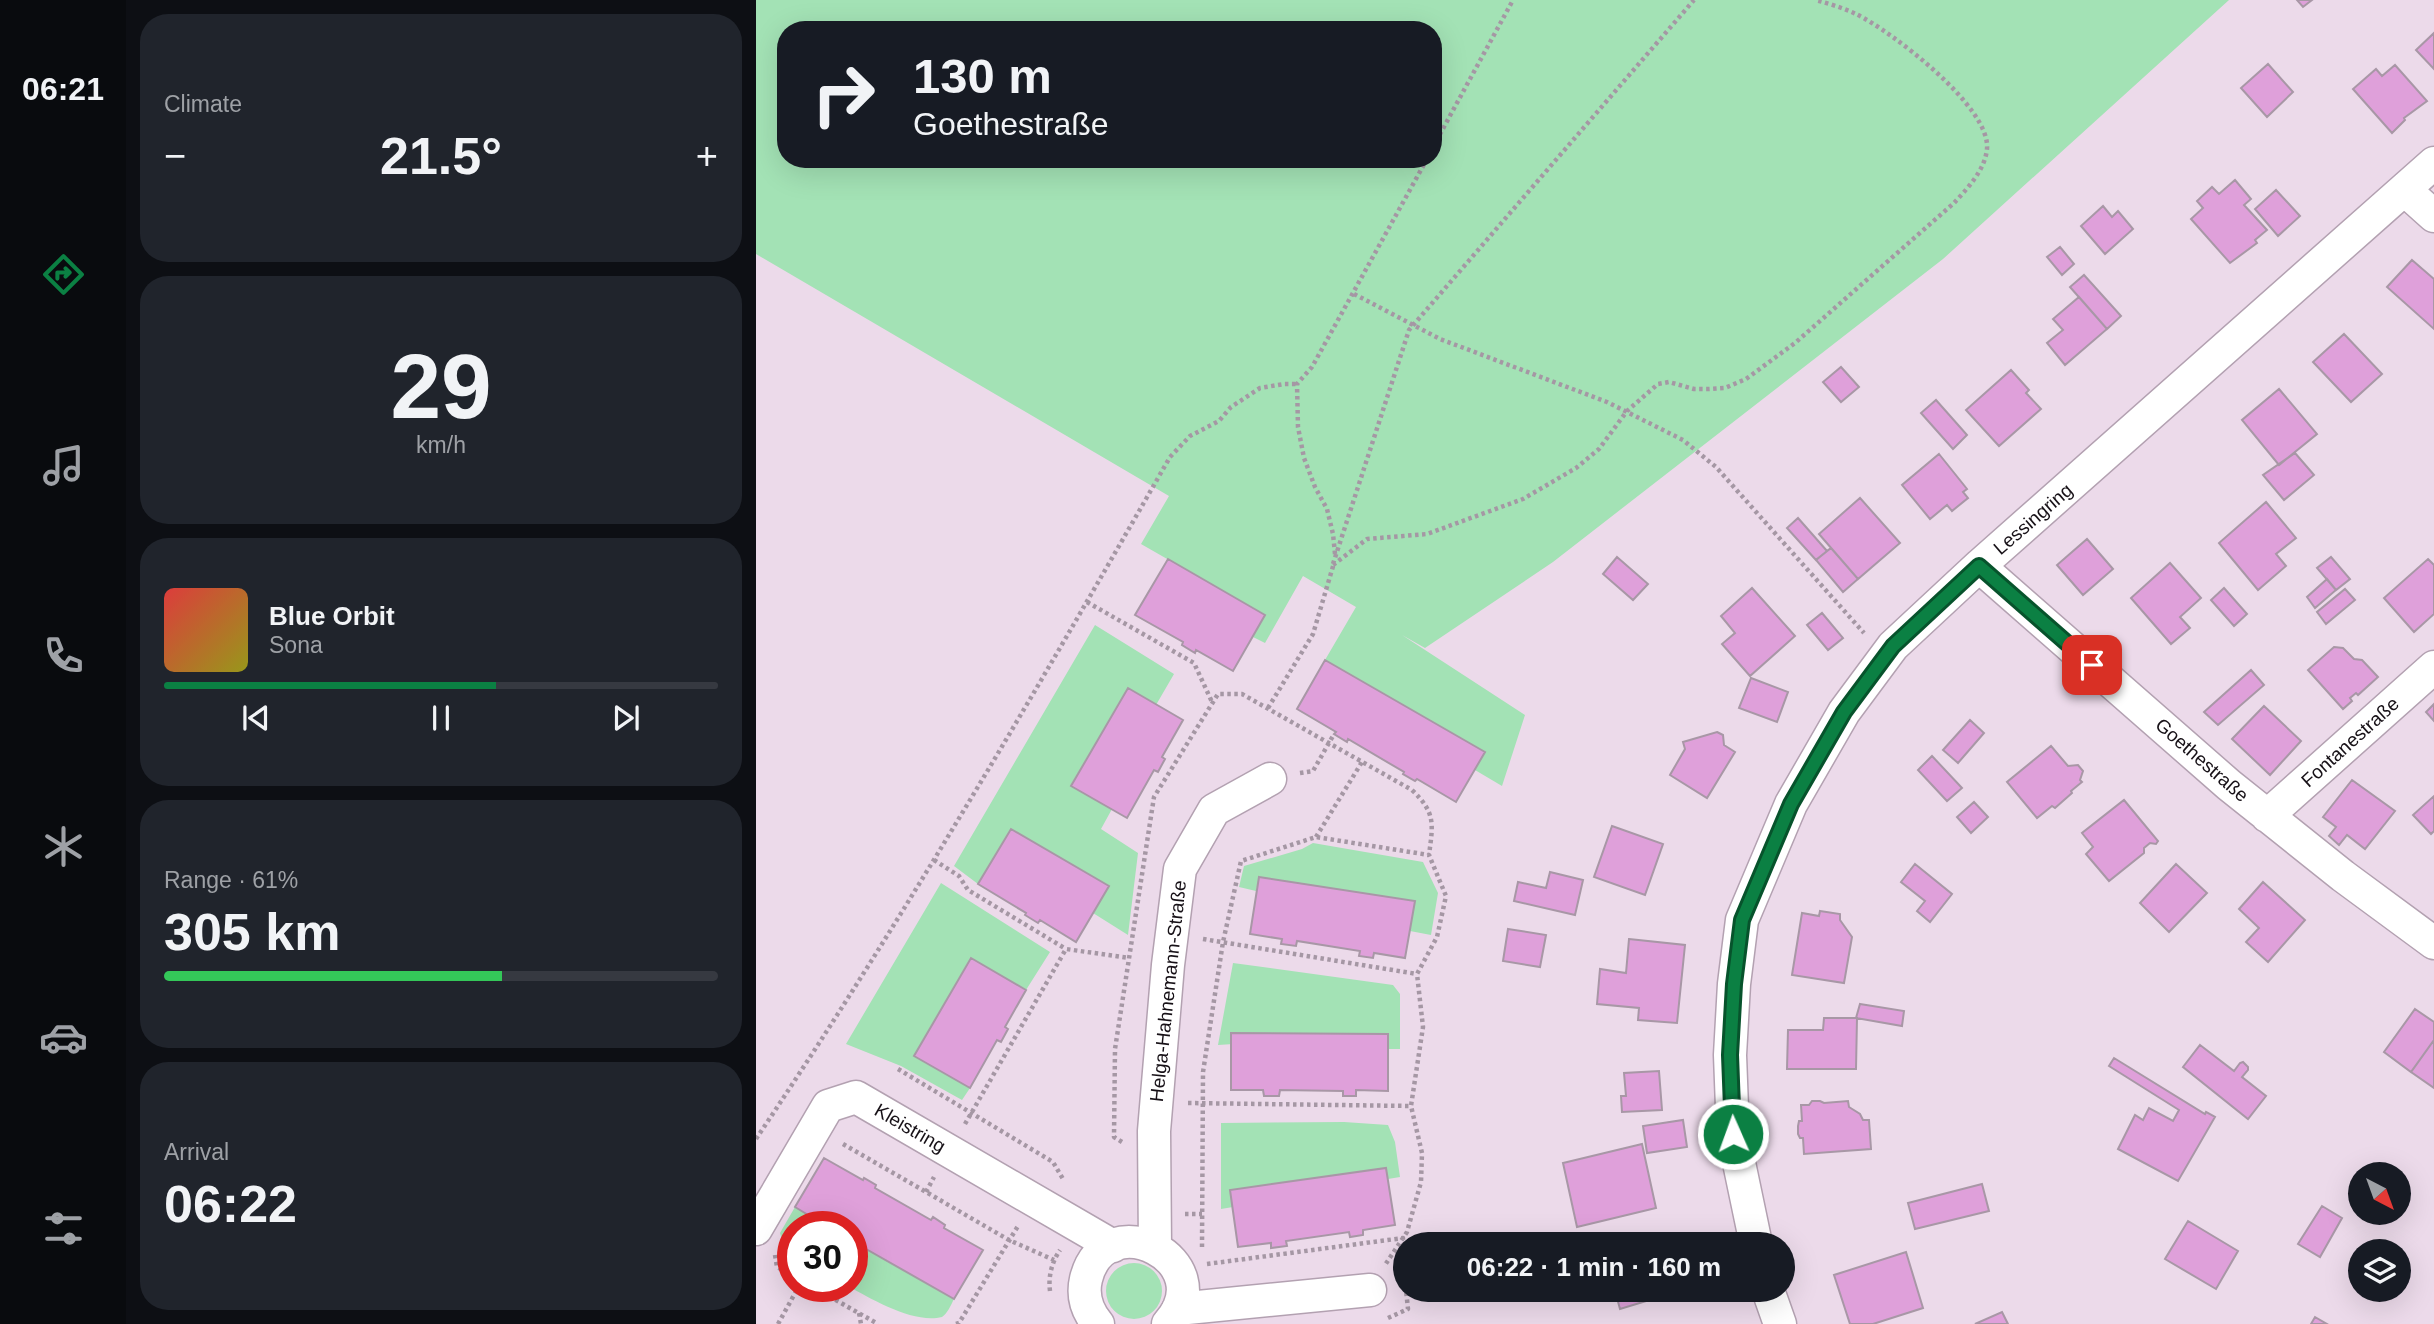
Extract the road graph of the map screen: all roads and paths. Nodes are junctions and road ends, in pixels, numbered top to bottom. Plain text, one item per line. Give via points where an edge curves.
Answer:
1 (1513, 0) edge
2 (1695, 0) edge
3 (1815, 0) edge
4 (1442, 130) edge
5 (2434, 163) edge
6 (1422, 168) edge
7 (2404, 190) junction
8 (2434, 216) edge
9 (1354, 294) junction
10 (1413, 326) junction
11 (1297, 384) junction
12 (1627, 411) junction
13 (1333, 565) junction
14 (1979, 566) junction
15 (1087, 602) junction
16 (1885, 656) junction
17 (2434, 667) edge
18 (1212, 702) dead end
19 (1268, 708) dead end
20 (1334, 734) dead end
21 (1362, 762) dead end
22 (1270, 779) joint
23 (2267, 816) junction
24 (1316, 837) junction
25 (934, 860) junction
26 (1133, 929) dead end
27 (1171, 934) junction
28 (1223, 942) junction
29 (2434, 943) edge
30 (1066, 949) junction
31 (1129, 958) dead end
32 (1417, 974) junction
33 (898, 1069) dead end
34 (1157, 1103) junction
35 (1203, 1104) junction
36 (1411, 1106) junction
37 (972, 1112) junction
38 (815, 1128) junction
39 (756, 1139) edge
40 (949, 1150) junction
41 (1055, 1165) junction
42 (1069, 1189) dead end
43 (926, 1192) junction
44 (1033, 1200) junction
45 (756, 1228) edge
46 (1407, 1232) edge
47 (1753, 1232) edge
48 (1393, 1239) edge
49 (1009, 1240) junction
50 (1113, 1246) junction
51 (1155, 1247) junction
52 (1202, 1252) dead end
53 (1393, 1254) edge
54 (1054, 1260) dead end
55 (1370, 1290) joint
56 (790, 1302) edge
57 (839, 1302) edge
58 (1772, 1302) edge
59 (859, 1313) junction
60 (1183, 1313) edge
61 (778, 1324) edge
62 (861, 1324) edge
63 (878, 1324) edge
64 (958, 1324) edge
65 (1098, 1324) edge
66 (1780, 1324) edge

1 - 4 path
2 - 10 path
3 - 12 path via 1856,14 1946,80 1984,130 1987,148 1983,162 1954,204 1796,344 1746,379 1709,389 1658,384
5 - 7 street, Lessingring
6 - 9 path
7 - 8 street
7 - 14 street, Lessingring
9 - 10 path
9 - 11 path via 1312,367
10 - 12 path
10 - 13 path
11 - 13 path via 1304,458 1327,509
11 - 15 path via 1260,388 1219,421 1191,436 1170,457
12 - 13 path via 1599,449 1522,499 1427,534 1367,539
12 - 16 path via 1675,435 1707,458
13 - 19 path via 1313,634
14 - 16 street, Lessingring
14 - 23 street, Goethestraße
15 - 18 path via 1194,663
15 - 25 path
16 - 47 street, Lessingring via 1844,712 1791,804 1742,920 1730,1055 1733,1134
17 - 23 street, Fontanestraße
20 - 22 path via 1313,771
21 - 24 path
22 - 27 street, Helga-Hahnemann-Straße via 1214,810 1180,869
23 - 29 street, Goethestraße
24 - 28 path via 1241,861
24 - 32 path via 1429,855 1446,896 1437,937
25 - 30 path via 959,876 968,890
25 - 39 path
26 - 27 path
27 - 28 path
27 - 34 street, Helga-Hahnemann-Straße
28 - 32 path
28 - 35 path via 1203,1072
30 - 31 path
30 - 37 path
32 - 36 path via 1423,1027
33 - 37 path
34 - 35 path
34 - 51 street, Helga-Hahnemann-Straße
35 - 36 path
35 - 52 path
36 - 46 path via 1422,1153 1422,1182
37 - 40 path
37 - 41 path
38 - 40 street, Kleistring via 828,1106 856,1097
38 - 43 path
38 - 45 street, Kleistring
40 - 43 path
40 - 44 street, Kleistring
41 - 42 path
41 - 44 path
43 - 49 path
44 - 49 path
44 - 50 street, Kleistring
48 - 60 path via 1203,1265
49 - 54 path
49 - 64 path
50 - 51 street via 1134,1241
50 - 65 street via 1096,1259 1085,1285 1087,1307
51 - 60 street via 1179,1273
53 - 55 path
55 - 60 street
56 - 61 path
57 - 59 path
58 - 66 street
59 - 62 path
59 - 63 path

